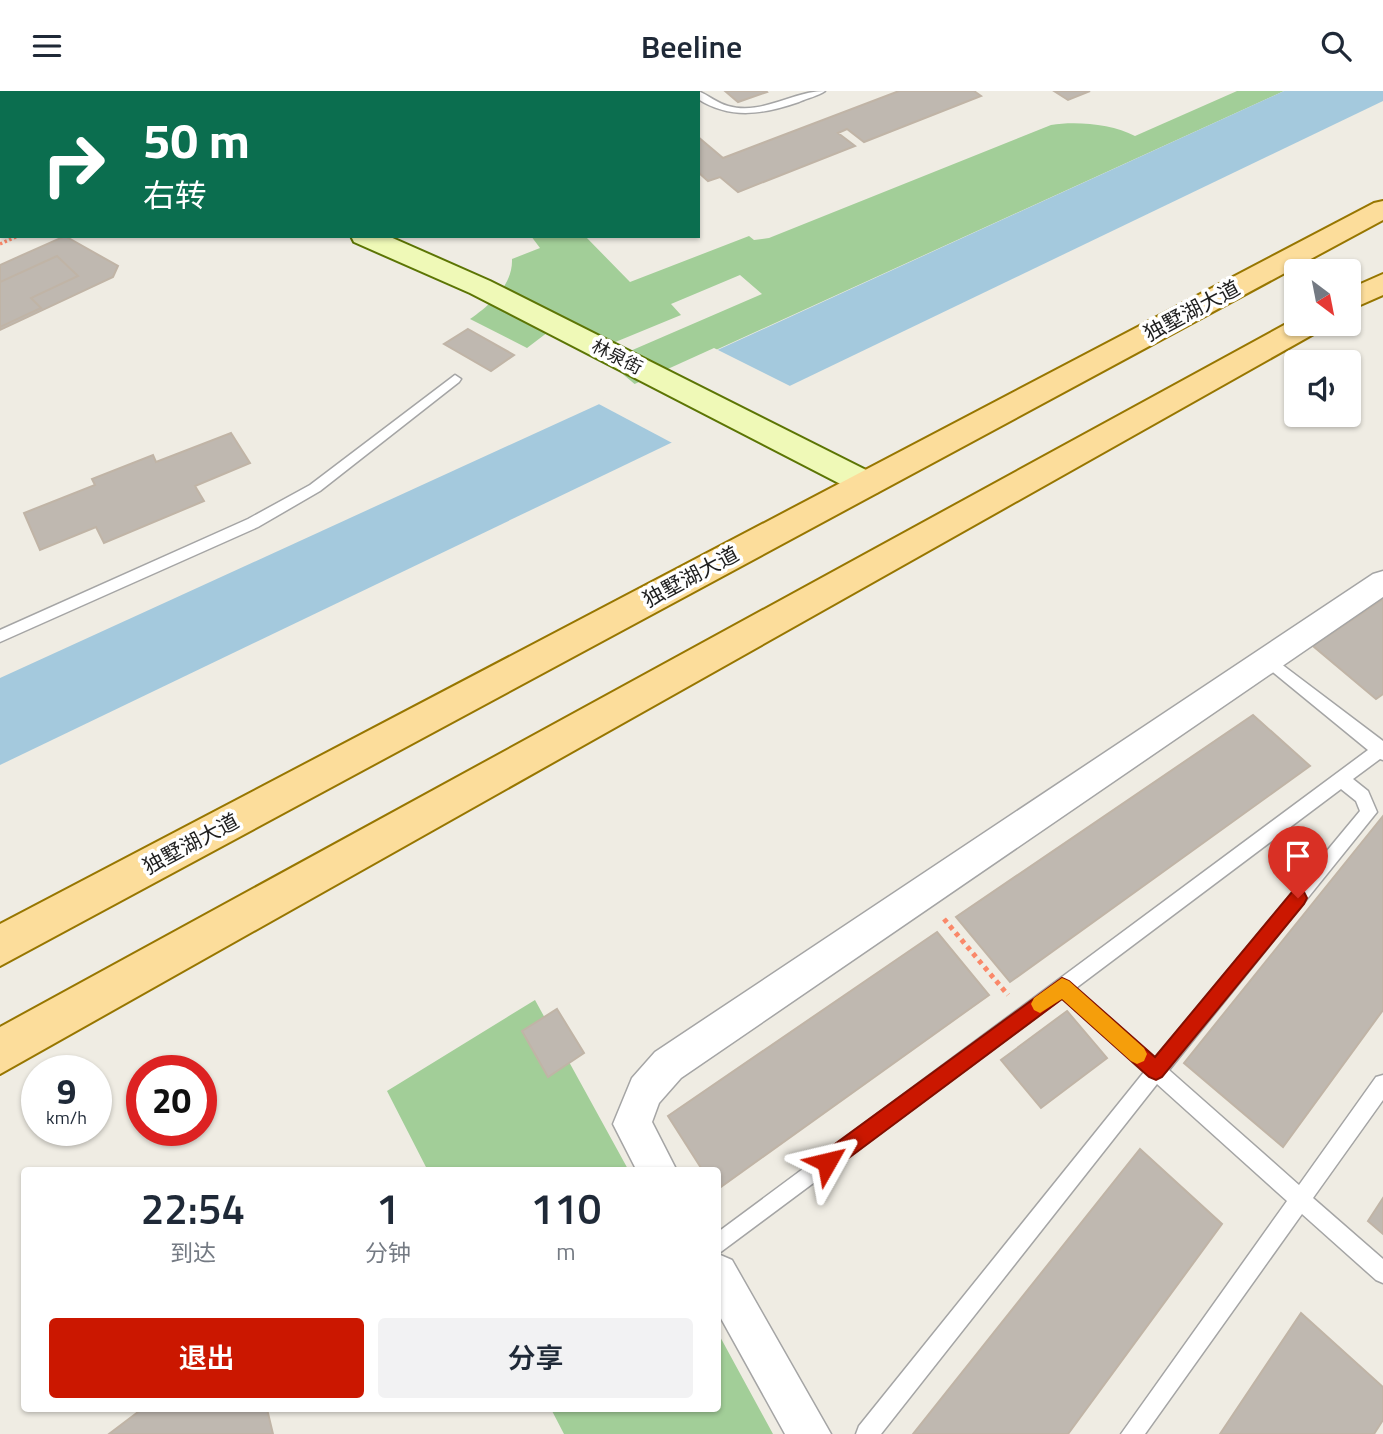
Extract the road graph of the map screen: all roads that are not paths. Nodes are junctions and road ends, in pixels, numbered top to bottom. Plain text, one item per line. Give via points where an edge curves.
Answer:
1 (820, 91) edge
2 (700, 95) edge
3 (1383, 209) edge
4 (369, 238) edge
5 (1383, 283) edge
6 (1362, 295) edge
7 (1287, 336) edge
8 (455, 379) dead end
9 (867, 484) junction
10 (1383, 582) edge
11 (0, 636) edge
12 (1268, 660) junction
13 (1382, 751) edge
14 (1342, 780) junction
15 (0, 946) edge
16 (1062, 987) junction
17 (0, 1052) edge
18 (1156, 1071) junction
19 (1383, 1084) edge
20 (657, 1167) edge
21 (1300, 1199) junction
22 (721, 1242) edge
23 (1383, 1273) edge
24 (721, 1279) edge
25 (810, 1434) edge
26 (867, 1434) edge
27 (1132, 1434) edge

1 - 2 lane via 753,114 729,110
3 - 9 main road, 独墅湖大道
4 - 9 main road, 林泉街 via 480,287
5 - 6 main road
7 - 17 main road
8 - 11 lane via 315,488 253,523
9 - 15 main road, 独墅湖大道
10 - 12 street
12 - 13 lane
12 - 20 street via 668,1065 645,1091 632,1124
13 - 14 lane
14 - 16 lane
14 - 18 lane via 1362,796 1369,812
16 - 18 lane
16 - 22 lane
18 - 21 lane
18 - 26 lane
19 - 21 lane
21 - 23 lane
21 - 27 lane
24 - 25 street

